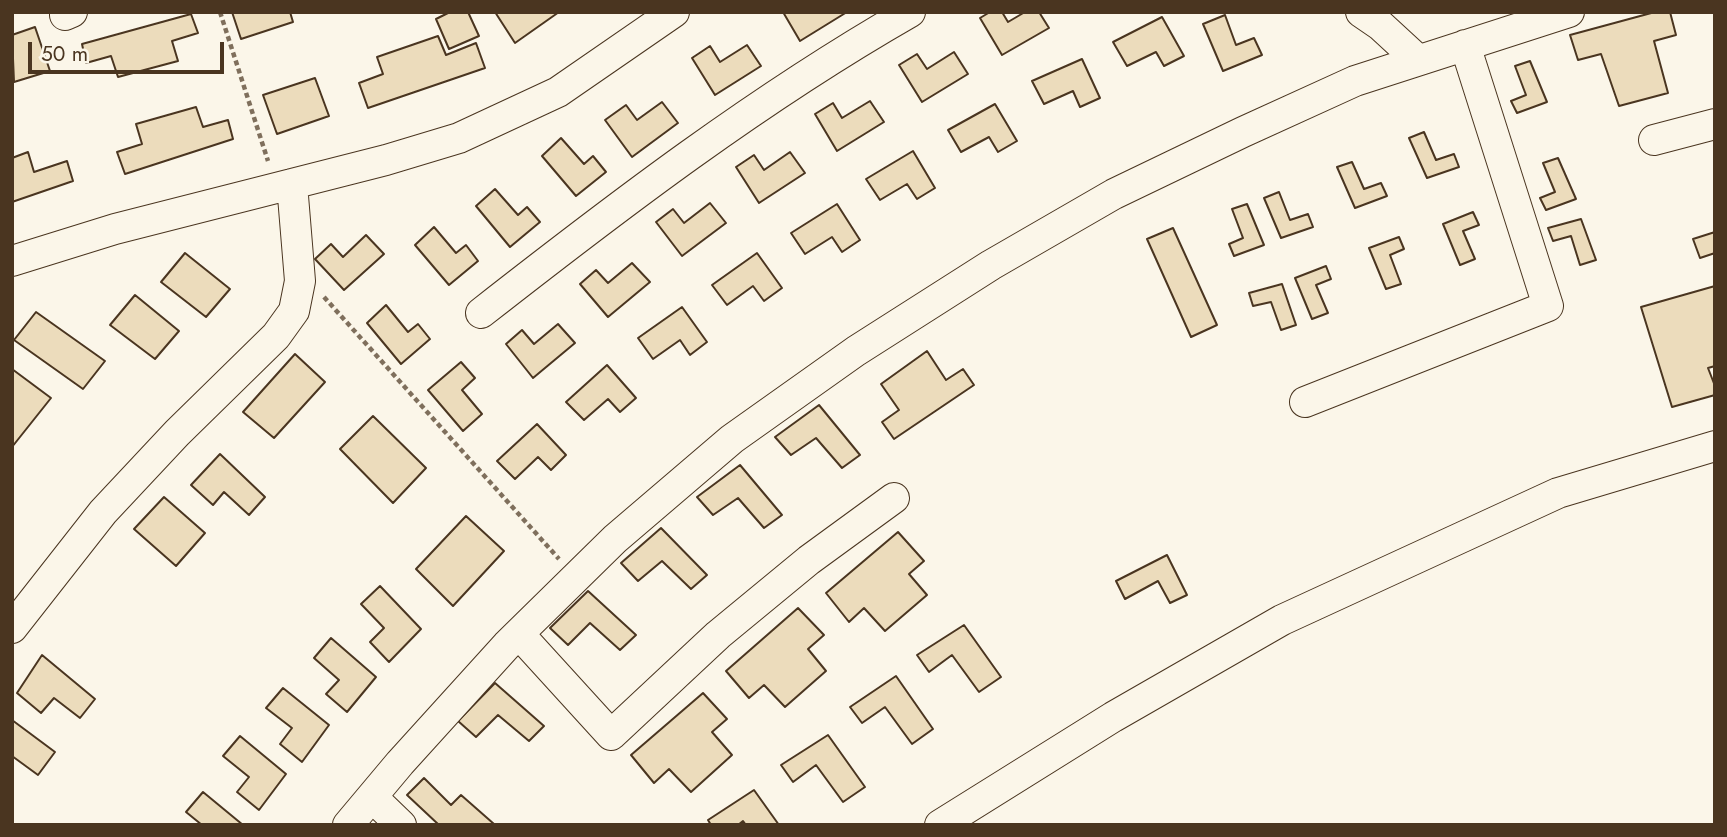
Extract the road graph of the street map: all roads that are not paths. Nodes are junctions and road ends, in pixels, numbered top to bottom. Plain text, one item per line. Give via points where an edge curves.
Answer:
1 (674, 12) edge
2 (910, 12) edge
3 (1361, 12) edge
4 (1569, 12) edge
5 (1465, 45) junction
6 (1418, 60) junction
7 (1715, 124) edge
8 (1654, 140) dead end
9 (284, 186) junction
10 (12, 261) edge
11 (481, 313) dead end
12 (1305, 402) dead end
13 (1715, 446) edge
14 (894, 499) dead end
15 (12, 628) edge
16 (519, 634) junction
17 (372, 797) junction
18 (348, 825) edge
19 (401, 825) edge
20 (940, 825) edge

1 - 9 street via 558,92 459,138
2 - 11 street via 753,110 619,205
3 - 6 street
4 - 5 street
5 - 6 street
5 - 12 street via 1548,306
6 - 16 street via 1355,81 1114,194 856,351 732,439 615,539
7 - 8 street
9 - 10 street
9 - 15 street via 300,281 294,311 276,336 103,512
13 - 20 street via 1559,493 1282,620 1113,717
14 - 16 street via 809,560 718,635 611,735
16 - 17 street
17 - 18 street
17 - 19 street

